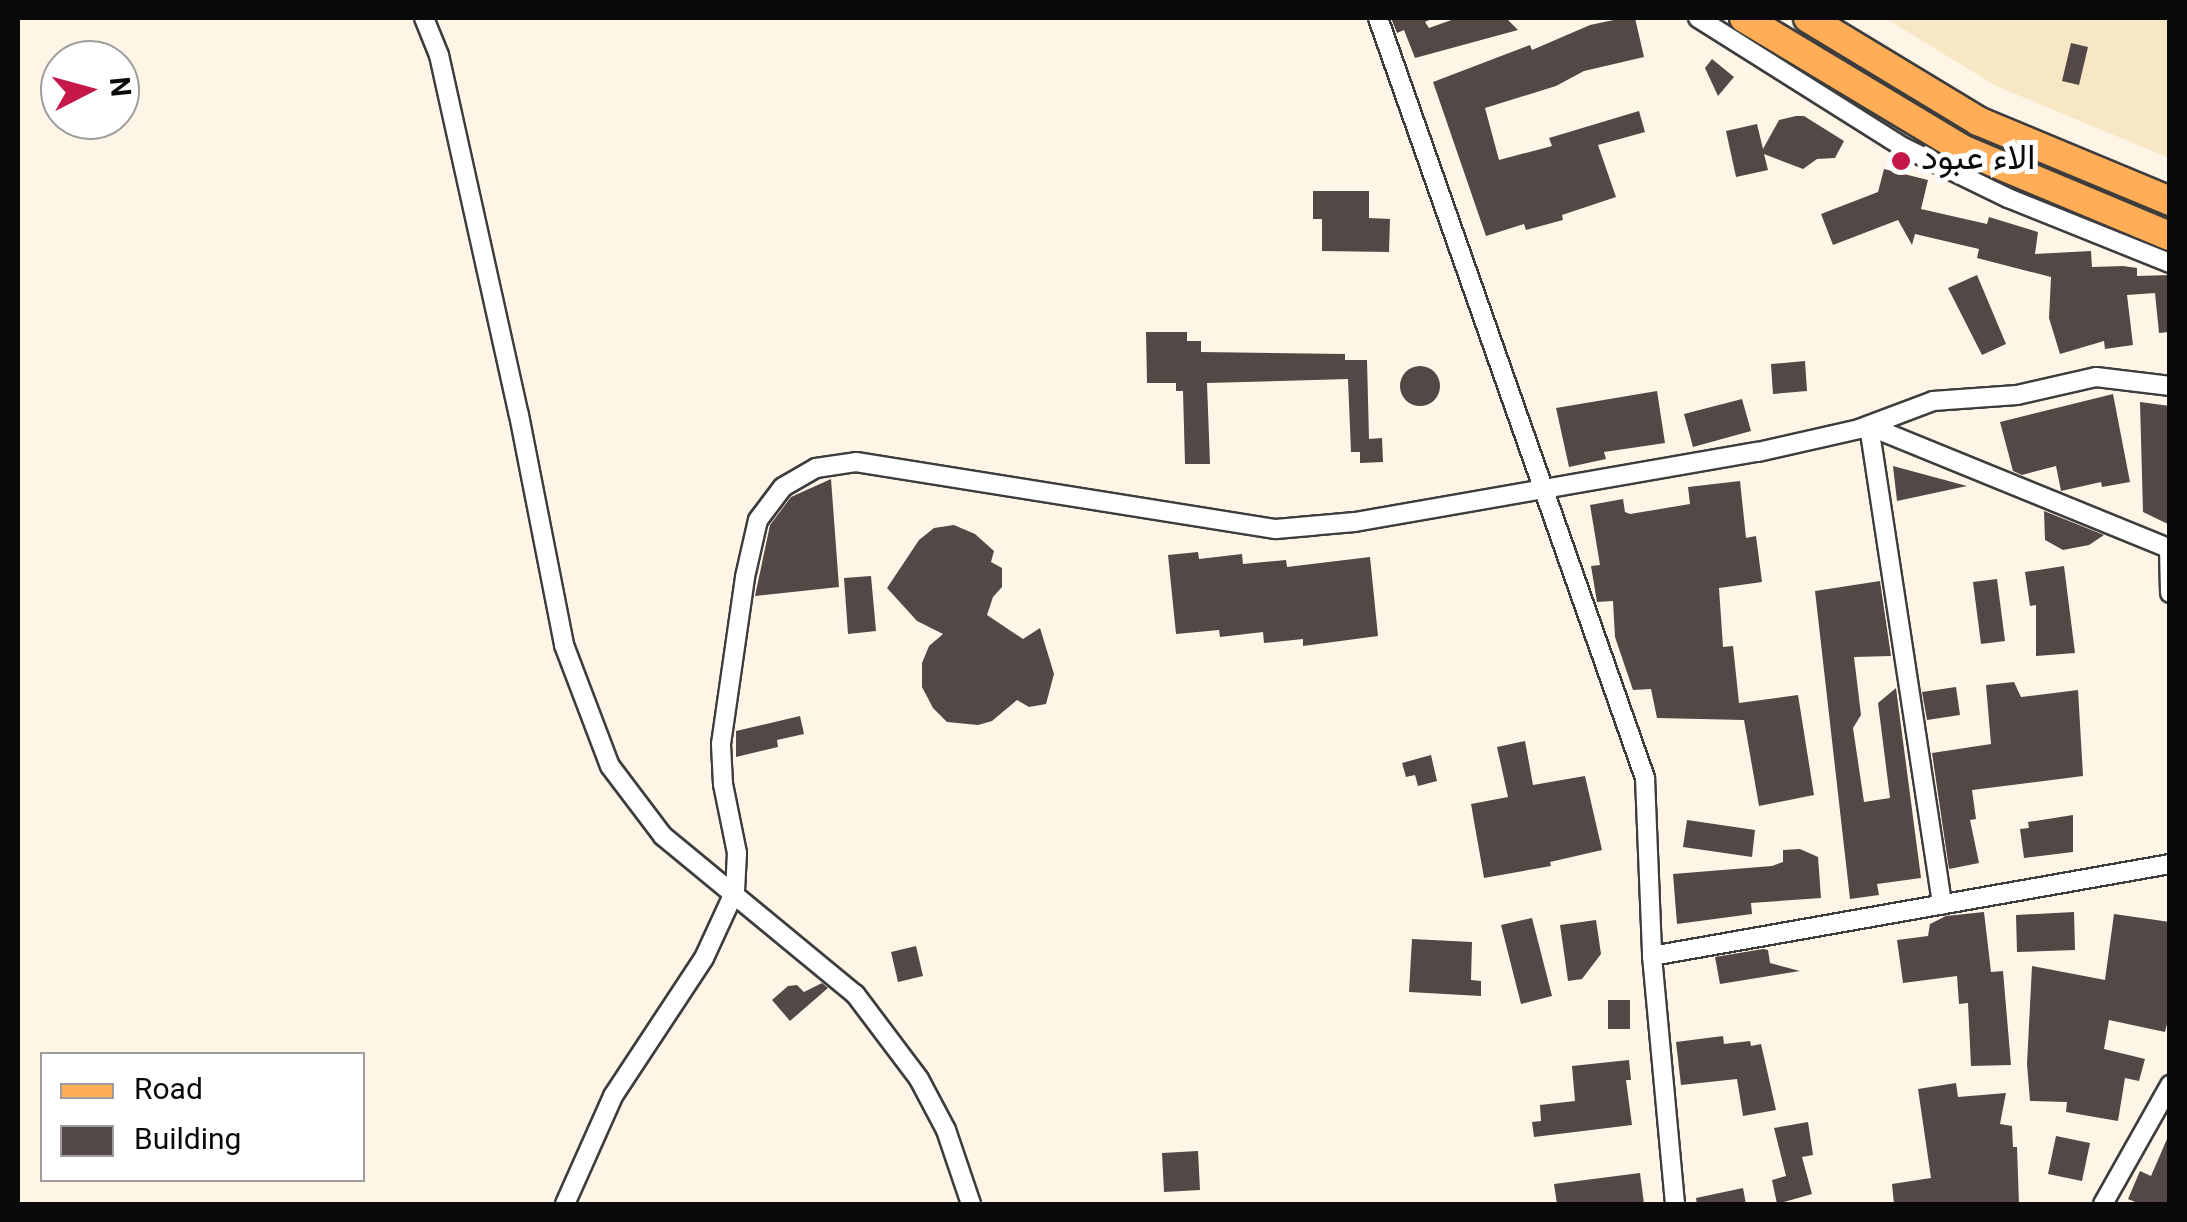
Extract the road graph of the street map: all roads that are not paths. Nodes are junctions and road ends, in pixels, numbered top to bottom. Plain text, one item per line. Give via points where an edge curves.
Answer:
1 (424, 18) edge
2 (1378, 18) edge
3 (1698, 18) edge
4 (1744, 18) edge
5 (1808, 18) edge
6 (2170, 201) edge
7 (2170, 236) edge
8 (2170, 263) edge
9 (2170, 386) edge
10 (1870, 426) junction
11 (1544, 487) junction
12 (2169, 549) edge
13 (2170, 593) edge
14 (2170, 864) edge
15 (735, 891) junction
16 (1942, 904) junction
17 (1652, 956) junction
18 (2170, 1085) edge
19 (565, 1204) edge
20 (971, 1204) edge
21 (1675, 1204) edge
22 (2103, 1204) edge

1 - 15 street via 439,55 564,645 610,766 663,836
2 - 11 street
3 - 8 street via 1903,147
4 - 7 main road via 1964,150
5 - 6 main road via 1978,122
9 - 10 street via 2096,377 2018,395 1933,402
10 - 11 street
10 - 12 street
10 - 16 street
11 - 15 street via 1355,522 1276,529 856,462 816,468 783,487 758,520 745,577 722,744 722,784 737,853
11 - 17 street via 1645,778
12 - 13 street
14 - 16 street
15 - 19 street via 704,958 613,1096
15 - 20 street via 855,994 919,1079 946,1130
16 - 17 street
17 - 21 street
18 - 22 street

